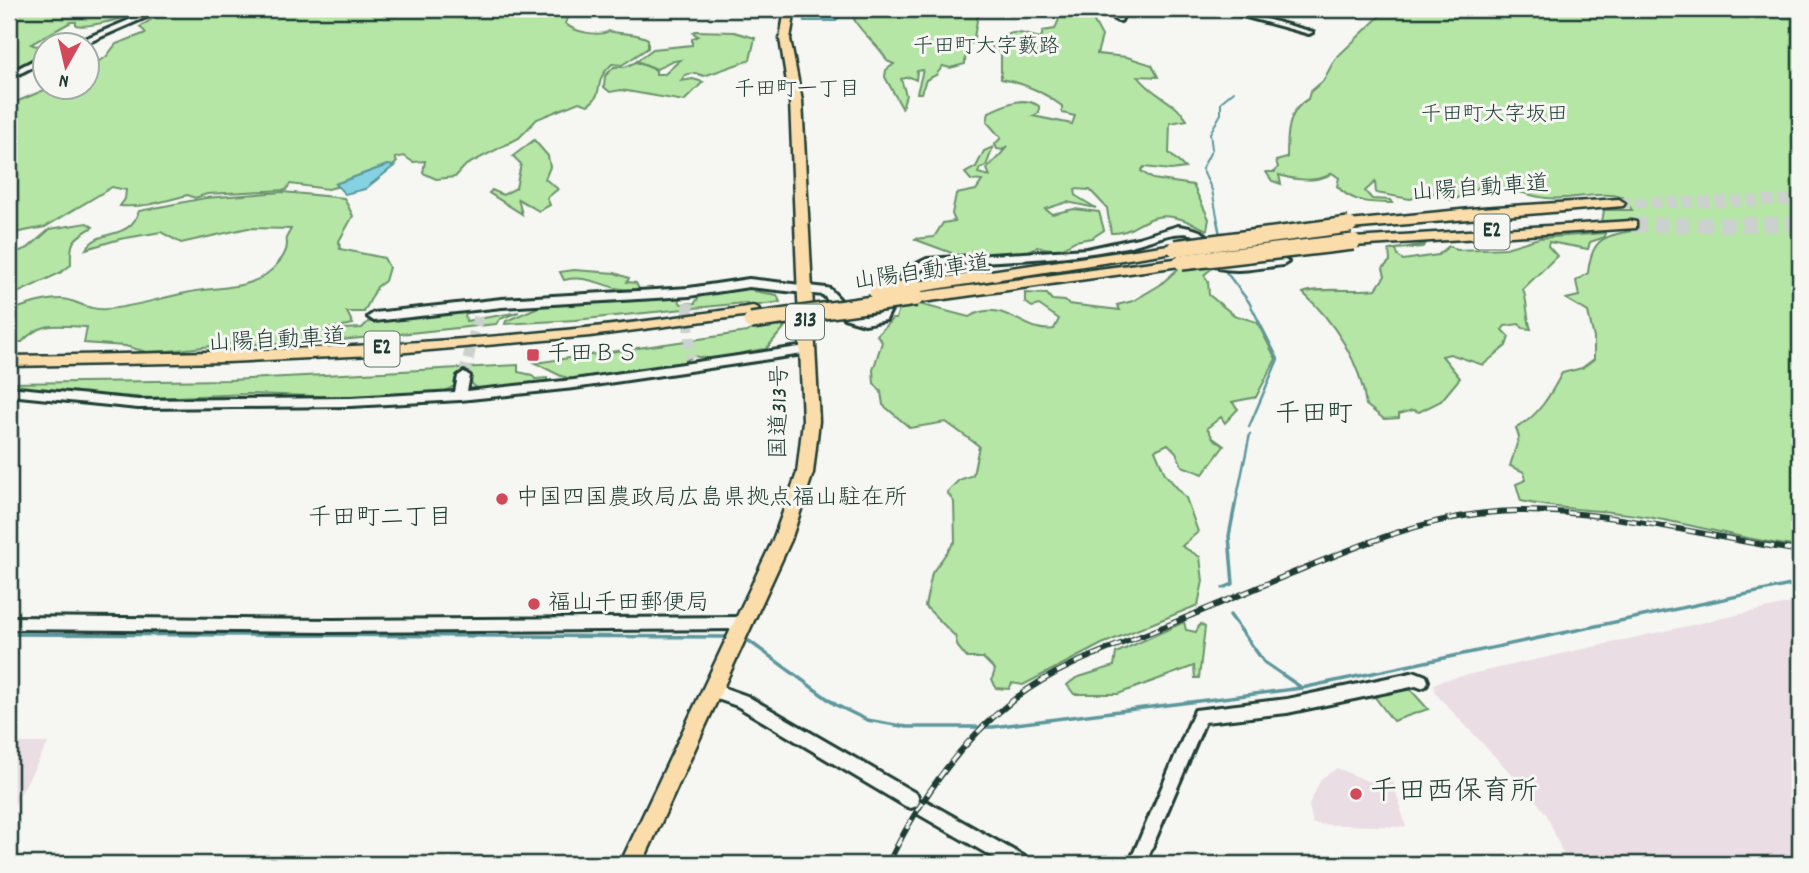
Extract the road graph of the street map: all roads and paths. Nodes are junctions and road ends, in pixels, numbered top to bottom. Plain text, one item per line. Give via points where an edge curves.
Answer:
1 (161, 9) edge
2 (790, 9) edge
3 (1123, 9) edge
4 (1221, 9) edge
5 (1118, 19) dead end
6 (1309, 32) dead end
7 (102, 34) edge
8 (32, 64) edge
9 (9, 76) edge
10 (1619, 204) tunnel mouth
11 (1631, 225) tunnel mouth
12 (1283, 262) dead end
13 (803, 290) junction
14 (916, 292) junction
15 (752, 316) junction
16 (374, 317) dead end
17 (806, 350) junction
18 (9, 360) edge
19 (9, 371) edge
20 (464, 376) tunnel mouth
21 (9, 391) edge
22 (460, 396) junction
23 (9, 623) edge
24 (738, 634) junction
25 (1421, 681) dead end
26 (712, 690) junction
27 (631, 864) edge
28 (1021, 864) edge
29 (1137, 864) edge

1 - 7 street
2 - 13 highway, 国道313号 / 313 via 785,39 796,101
3 - 5 street
4 - 6 street
8 - 9 street
10 - 14 highway, 山陽自動車道 / E2, bridge via 1349,225 1175,248
11 - 14 highway, 山陽自動車道 / E2, bridge via 1353,242
12 - 13 street via 1223,265 1204,237 1178,229 1087,252 948,259 918,265 897,285 882,317 870,320 848,315 826,292
13 - 16 street via 728,284 688,298
13 - 17 highway, 国道313号 / 313
14 - 15 highway, 山陽自動車道 / E2, bridge
15 - 18 highway, 山陽自動車道 / E2 via 384,349
15 - 19 highway, 山陽自動車道 / E2 via 540,346 381,359 185,369
17 - 22 street
17 - 24 highway, 国道313号 / 313 via 811,411 805,473 791,519
20 - 22 street
21 - 22 street via 138,404
23 - 24 street
24 - 26 highway, 国道313号 / 313
25 - 29 street via 1287,706 1200,715
26 - 27 highway, 国道313号 / 313
26 - 28 street via 742,701

